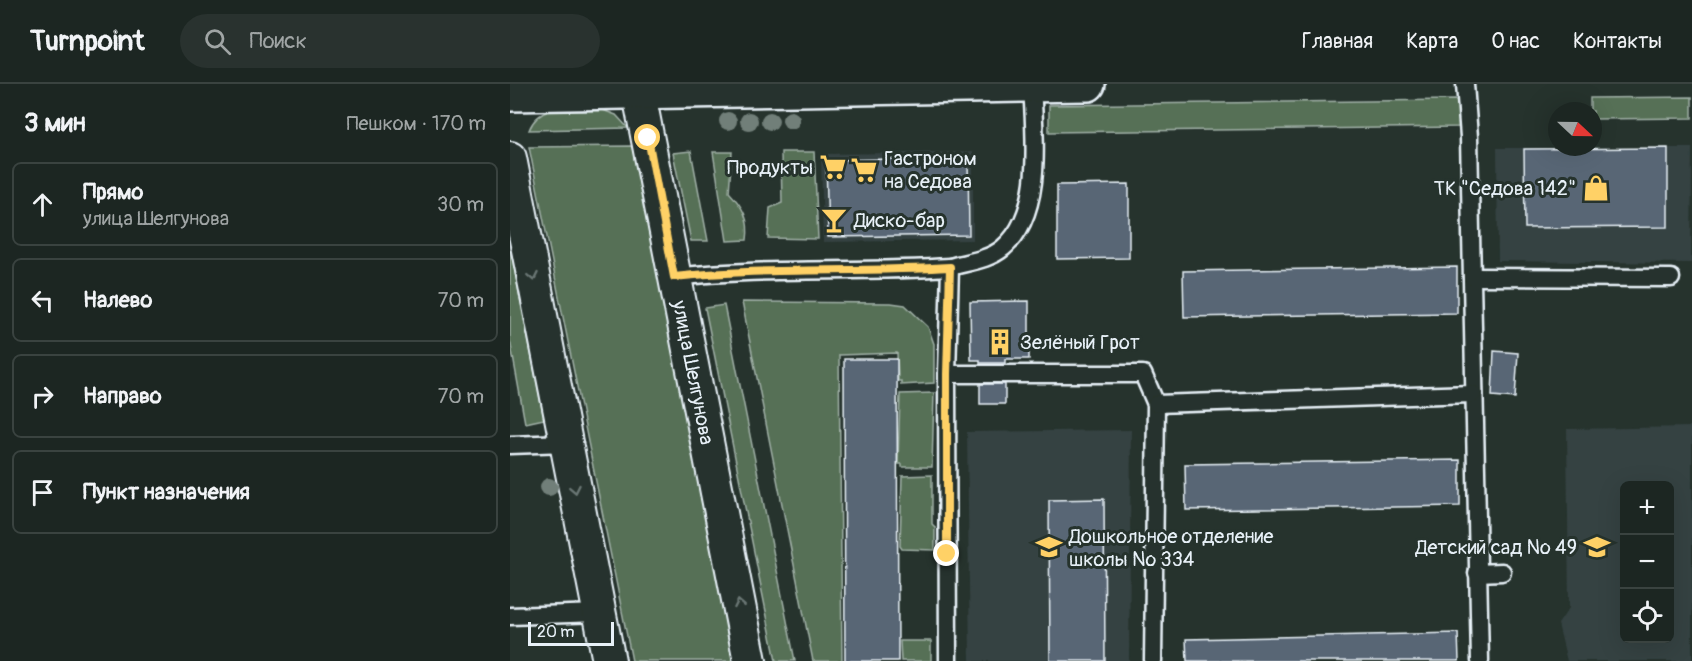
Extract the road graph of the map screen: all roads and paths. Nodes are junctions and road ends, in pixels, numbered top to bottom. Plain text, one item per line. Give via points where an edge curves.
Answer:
1 (1032, 84) edge
2 (1088, 84) edge
3 (1465, 84) edge
4 (638, 87) edge
5 (510, 94) edge
6 (510, 158) edge
7 (950, 267) junction
8 (674, 277) junction
9 (1472, 277) junction
10 (1671, 278) dead end
11 (947, 374) junction
12 (1473, 394) junction
13 (1156, 404) junction
14 (566, 442) junction
15 (510, 445) edge
16 (1502, 572) dead end
17 (1477, 573) junction
18 (600, 613) junction
19 (510, 616) edge
20 (609, 661) edge
21 (750, 661) edge
22 (948, 661) edge
23 (1153, 661) edge
24 (1480, 661) edge

1 - 2 main road
1 - 4 main road
1 - 7 lane via 1033,194 1026,216 1016,235 1001,250
3 - 9 lane
4 - 5 main road
4 - 8 street, улица Шелгунова
6 -> 14 street
7 - 8 lane via 723,272
7 - 11 lane
21 -> 8 street, улица Шелгунова
9 - 10 lane
9 - 12 lane
11 - 13 lane via 1143,374
11 - 22 lane
12 - 13 lane
12 - 17 lane
13 - 23 lane
14 - 15 lane
14 -> 18 street
16 - 17 lane
17 - 24 lane
18 - 19 lane
18 - 20 street

